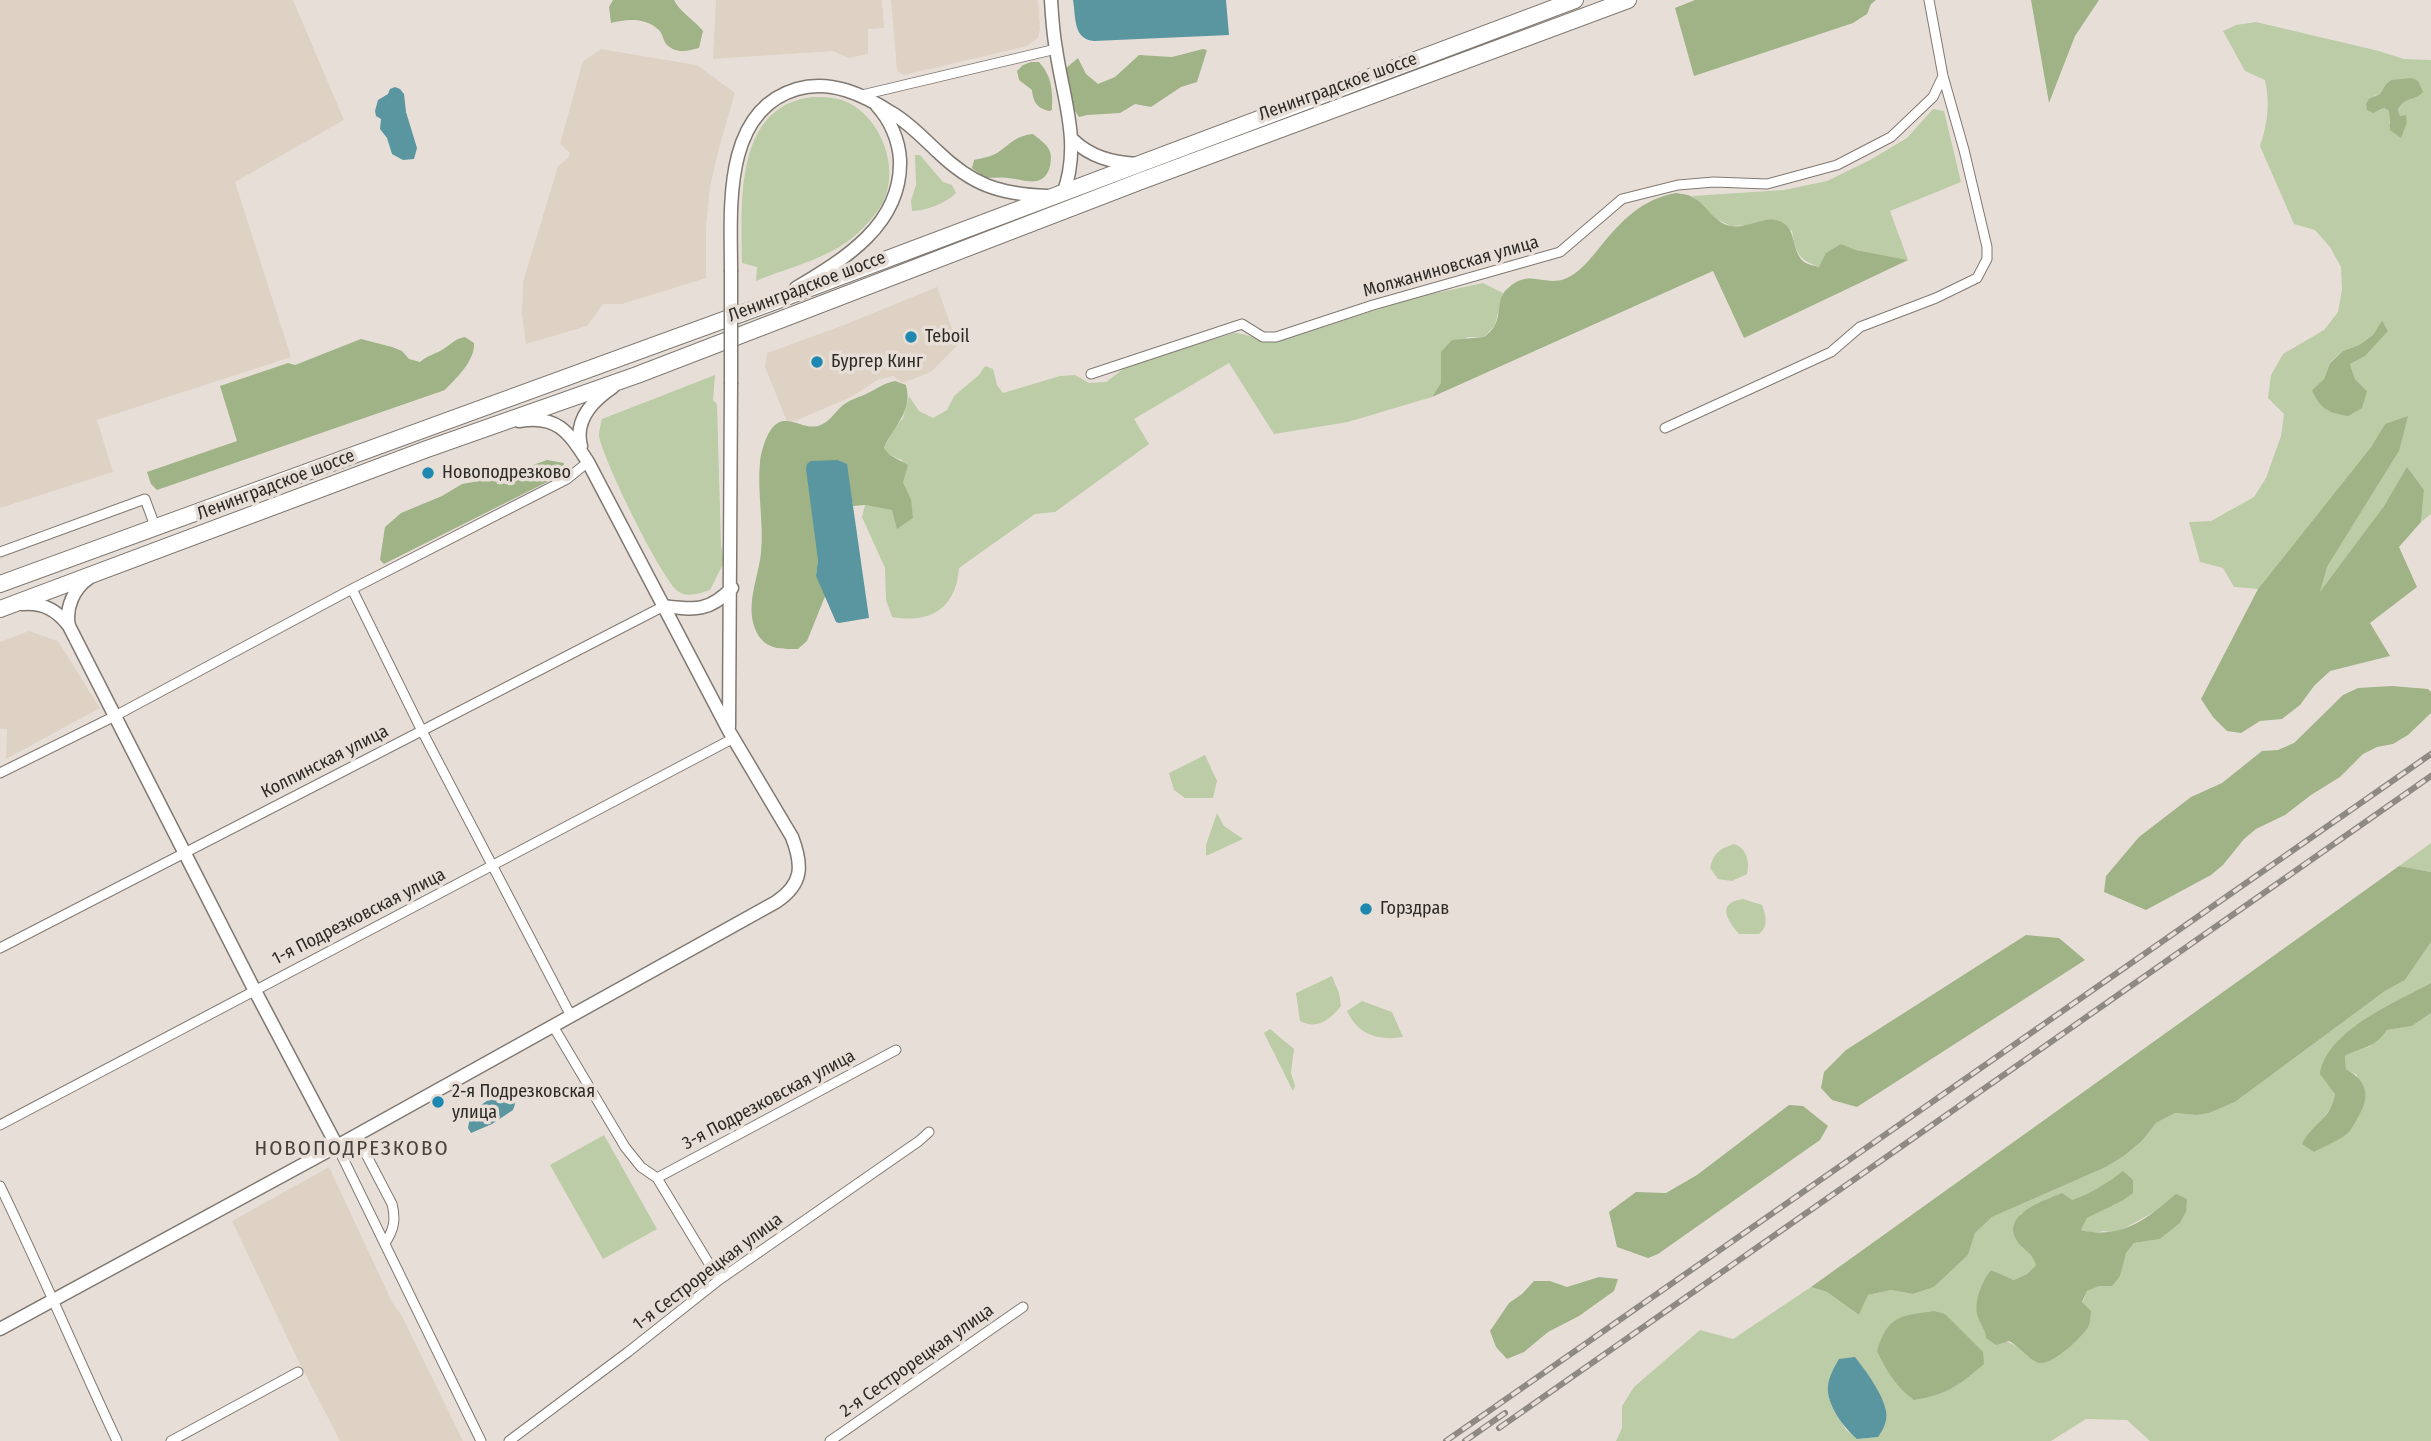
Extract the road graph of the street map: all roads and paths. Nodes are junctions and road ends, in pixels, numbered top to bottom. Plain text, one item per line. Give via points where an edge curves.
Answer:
1 (1051, 0) edge
2 (1575, 0) edge
3 (1628, 0) edge
4 (1929, 0) edge
5 (1056, 49) junction
6 (1943, 76) junction
7 (867, 98) junction
8 (1073, 140) junction
9 (1142, 164) junction
10 (1060, 195) junction
11 (773, 302) junction
12 (637, 374) junction
13 (1091, 374) dead end
14 (502, 424) junction
15 (1665, 428) dead end
16 (588, 463) junction
17 (155, 526) junction
18 (0, 552) edge
19 (97, 573) junction
20 (0, 584) edge
21 (732, 588) junction
22 (352, 589) junction
23 (664, 606) junction
24 (4, 608) edge
25 (69, 626) junction
26 (115, 716) junction
27 (421, 729) junction
28 (732, 735) junction
29 (0, 773) edge
30 (184, 852) junction
31 (493, 866) junction
32 (0, 948) edge
33 (254, 989) junction
34 (571, 1016) junction
35 (553, 1026) junction
36 (896, 1050) dead end
37 (0, 1125) edge
38 (929, 1132) dead end
39 (356, 1135) junction
40 (337, 1146) junction
41 (657, 1178) junction
42 (0, 1186) edge
43 (385, 1243) junction
44 (719, 1280) junction
45 (53, 1301) junction
46 (1023, 1307) dead end
47 (0, 1329) edge
48 (298, 1372) dead end
49 (117, 1441) edge
50 (172, 1441) edge
51 (481, 1441) edge
52 (509, 1441) edge
53 (830, 1441) edge

1 - 5 street
2 - 9 highway, Ленинградское шоссе
3 - 12 highway, Ленинградское шоссе
4 - 6 street
5 - 7 street
5 - 8 street
6 - 13 street, Молжаниновская улица via 1933,97 1892,137 1837,165 1767,184 1678,185 1622,199 1560,252 1276,337 1263,337 1242,324
6 - 15 street via 1987,247 1987,259 1977,278 1860,327 1831,352
7 - 10 street via 903,120 974,181 1017,195
7 - 11 street via 883,113 900,152 899,182 887,212 849,255
7 - 21 street, bridge via 834,87 783,93 755,116 736,168 731,216
8 - 9 street via 1103,159
8 - 10 street via 1070,174
9 - 10 highway, Ленинградское шоссе
10 - 11 highway, Ленинградское шоссе
11 - 17 highway, Ленинградское шоссе
12 - 14 highway, Ленинградское шоссе
12 - 16 street via 604,393 585,413 578,433
14 - 16 street via 532,419 556,424 572,437
14 - 19 highway, Ленинградское шоссе
16 - 22 street via 567,479
16 - 23 street
17 - 18 street via 145,499
17 - 20 highway, Ленинградское шоссе
19 - 24 highway, Ленинградское шоссе
19 - 25 street via 72,600
21 - 23 street via 702,609
21 - 28 street
22 - 26 street
22 - 27 street
23 - 27 street, Колпинская улица
23 - 28 street
24 - 25 street via 44,606
25 - 26 street
26 - 29 street
26 - 30 street
27 - 30 street, Колпинская улица
27 - 31 street
28 - 31 street, 1-я Подрезковская улица
28 - 34 street via 792,837 798,853 794,887
30 - 32 street, Колпинская улица
30 - 33 street
31 - 33 street, 1-я Подрезковская улица
31 - 34 street
33 - 37 street, 1-я Подрезковская улица
33 - 40 street
34 - 35 street
35 - 39 street
35 - 41 street via 625,1147
36 - 41 street, 3-я Подрезковская улица
38 - 44 street, 1-я Сестрорецкая улица
39 - 40 street
39 - 43 street via 395,1213
40 - 43 street
40 - 45 street
41 - 44 street
42 - 45 street
43 - 51 street
44 - 52 street, 1-я Сестрорецкая улица
45 - 47 street
45 - 49 street
46 - 53 street, 2-я Сестрорецкая улица
48 - 50 street

